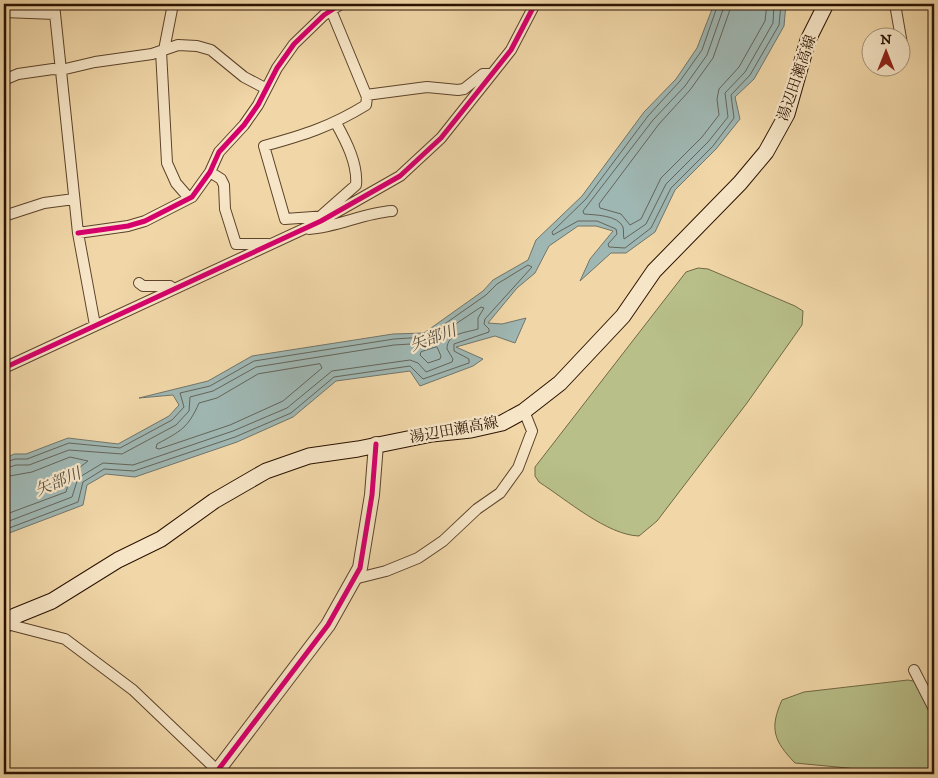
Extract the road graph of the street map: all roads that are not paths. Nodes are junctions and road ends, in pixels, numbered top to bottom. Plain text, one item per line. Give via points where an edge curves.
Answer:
1 (173, 4) edge
2 (341, 4) edge
3 (535, 4) edge
4 (826, 4) edge
5 (895, 4) edge
6 (55, 9) edge
7 (331, 10) junction
8 (4, 12) edge
9 (899, 28) edge
10 (163, 50) junction
11 (61, 70) junction
12 (492, 74) junction
13 (4, 80) edge
14 (265, 88) junction
15 (366, 95) junction
16 (336, 123) junction
17 (210, 172) junction
18 (188, 198) junction
19 (74, 200) junction
20 (392, 211) dead end
21 (4, 216) edge
22 (326, 216) junction
23 (303, 230) junction
24 (78, 233) junction
25 (272, 244) junction
26 (139, 283) dead end
27 (174, 289) junction
28 (94, 325) junction
29 (4, 369) edge
30 (524, 411) junction
31 (376, 444) junction
32 (354, 579) junction
33 (5, 625) edge
34 (914, 670) dead end
35 (934, 710) edge
36 (218, 773) edge

1 - 10 street
2 - 7 street
3 - 12 street via 511,50
4 - 30 main road, 湯辺田瀬高線 via 808,40 787,114 766,152 654,271 623,316 560,383
5 - 9 street
6 - 8 street
6 - 11 street
7 - 14 street via 294,44
7 - 15 street
10 - 11 street
10 - 14 street via 178,45 211,50 244,77
10 - 18 street via 167,163 176,183
11 - 13 street via 18,74
11 - 19 street
12 - 15 street via 484,74 458,90 427,87
12 - 22 street via 441,138 400,176
14 - 17 street via 258,106 219,152
15 - 16 street via 366,105
16 - 22 street via 345,139 356,185
16 - 22 street via 264,146 285,219
17 - 18 street
17 - 25 street via 224,185 225,209 236,244
18 - 24 street via 145,222
19 - 21 street via 44,203
19 - 24 street
20 - 23 street via 378,212 327,228
22 - 23 street
23 - 25 street
24 - 28 street
25 - 27 street
26 - 27 street
27 - 28 street
28 - 29 street
30 - 31 main road, 湯辺田瀬高線 via 502,423 471,430
30 - 32 street via 532,431 518,468 500,493 418,558
31 - 32 street via 366,542
31 - 33 main road, 湯辺田瀬高線 via 309,456 266,471 214,501 161,539 118,560 52,601 15,616
32 - 36 street via 328,625
33 - 36 street via 65,639 133,690
34 - 35 street

